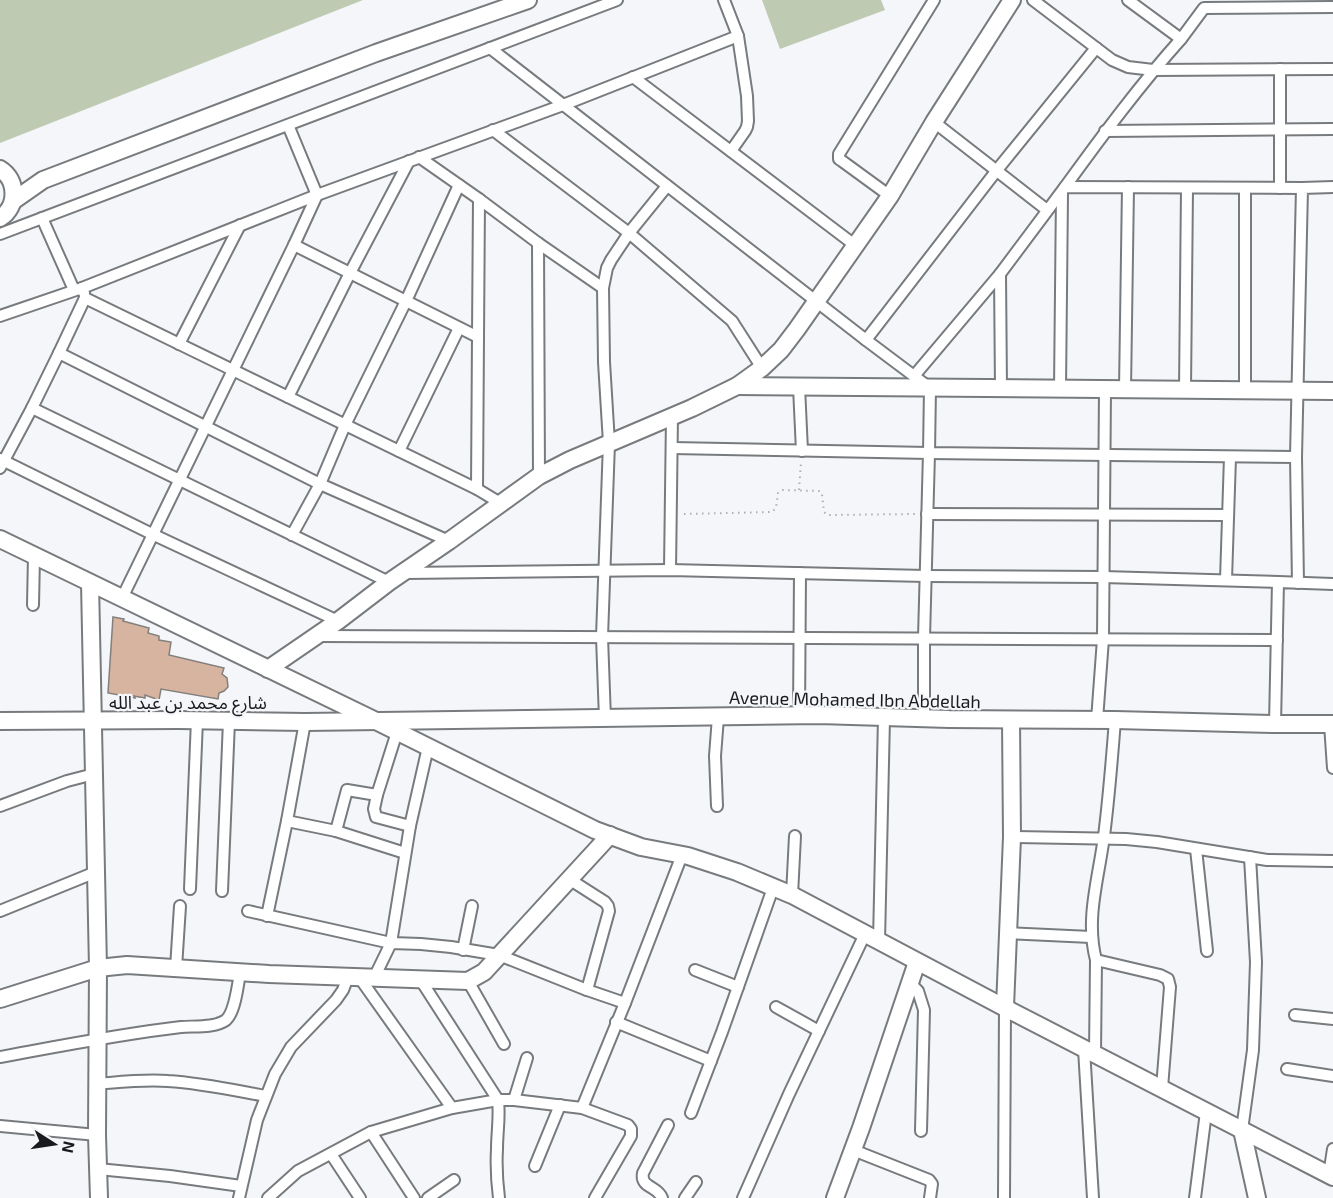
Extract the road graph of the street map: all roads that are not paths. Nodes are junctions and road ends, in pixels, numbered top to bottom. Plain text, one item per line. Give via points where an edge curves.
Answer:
1 (528, 0) edge
2 (617, 0) edge
3 (724, 0) edge
4 (934, 0) edge
5 (1012, 0) edge
6 (1033, 0) edge
7 (1128, 0) edge
8 (1207, 4) edge
9 (1305, 4) edge
10 (1333, 7) edge
11 (738, 36) junction
12 (1181, 39) junction
13 (490, 48) junction
14 (1096, 48) junction
15 (1280, 69) junction
16 (1333, 69) edge
17 (1153, 70) junction
18 (633, 77) junction
19 (563, 105) junction
20 (934, 122) junction
21 (288, 125) junction
22 (1333, 129) edge
23 (493, 130) junction
24 (1281, 130) junction
25 (1105, 131) junction
26 (731, 151) junction
27 (414, 159) junction
28 (2, 170) edge
29 (997, 170) junction
30 (43, 180) junction
31 (459, 185) junction
32 (668, 186) junction
33 (1128, 187) junction
34 (1333, 187) edge
35 (1187, 188) junction
36 (1245, 188) junction
37 (1280, 188) junction
38 (1302, 188) junction
39 (1064, 190) junction
40 (317, 195) junction
41 (890, 196) junction
42 (479, 199) junction
43 (13, 201) junction
44 (1047, 210) junction
45 (0, 218) edge
46 (42, 218) junction
47 (240, 225) junction
48 (629, 233) junction
49 (0, 234) edge
50 (538, 243) junction
51 (294, 245) junction
52 (856, 246) junction
53 (350, 273) junction
54 (1000, 274) junction
55 (603, 288) junction
56 (81, 292) junction
57 (816, 300) junction
58 (406, 301) junction
59 (3, 315) edge
60 (0, 326) edge
61 (459, 328) junction
62 (478, 337) junction
63 (866, 340) junction
64 (180, 344) junction
65 (59, 353) junction
66 (762, 368) junction
67 (233, 370) junction
68 (914, 376) junction
69 (737, 386) junction
70 (799, 387) junction
71 (930, 388) junction
72 (1001, 389) junction
73 (1060, 389) junction
74 (1105, 390) junction
75 (1125, 390) junction
76 (1185, 390) junction
77 (1245, 391) junction
78 (1297, 391) junction
79 (1333, 392) edge
80 (288, 397) junction
81 (32, 408) junction
82 (672, 416) junction
83 (345, 425) junction
84 (205, 426) junction
85 (609, 443) junction
86 (672, 448) junction
87 (399, 451) junction
88 (802, 451) junction
89 (929, 453) junction
90 (1105, 455) junction
91 (1230, 457) junction
92 (1296, 457) junction
93 (1, 463) edge
94 (539, 476) junction
95 (179, 480) junction
96 (320, 484) junction
97 (477, 489) junction
98 (502, 504) junction
99 (927, 514) junction
100 (1105, 515) junction
101 (1228, 515) junction
102 (152, 534) junction
103 (292, 535) junction
104 (0, 539) edge
105 (449, 541) junction
106 (34, 556) junction
107 (670, 570) junction
108 (604, 572) junction
109 (405, 573) junction
110 (800, 573) junction
111 (926, 576) junction
112 (1103, 577) junction
113 (1226, 580) junction
114 (390, 582) junction
115 (1278, 582) junction
116 (90, 583) junction
117 (1298, 583) junction
118 (1333, 584) edge
119 (122, 598) junction
120 (33, 605) dead end
121 (338, 621) junction
122 (317, 636) junction
123 (602, 638) junction
124 (924, 638) junction
125 (799, 639) junction
126 (1103, 639) junction
127 (1277, 640) junction
128 (268, 669) junction
129 (799, 716) junction
130 (718, 717) junction
131 (885, 717) junction
132 (924, 718) junction
133 (605, 719) junction
134 (197, 720) junction
135 (1011, 720) junction
136 (1097, 720) junction
137 (1115, 720) junction
138 (0, 721) edge
139 (92, 721) junction
140 (229, 721) junction
141 (376, 721) junction
142 (304, 722) junction
143 (1275, 724) junction
144 (1331, 724) edge
145 (397, 732) junction
146 (428, 747) junction
147 (1333, 768) edge
148 (94, 774) junction
149 (377, 795) junction
150 (0, 806) edge
151 (717, 806) dead end
152 (287, 821) junction
153 (410, 826) junction
154 (336, 831) junction
155 (610, 836) junction
156 (795, 836) dead end
157 (1012, 837) junction
158 (1104, 839) junction
159 (1196, 849) junction
160 (405, 852) junction
161 (682, 855) junction
162 (1250, 857) junction
163 (1333, 861) edge
164 (96, 872) junction
165 (569, 879) junction
166 (773, 888) junction
167 (190, 889) dead end
168 (222, 891) dead end
169 (792, 895) junction
170 (180, 906) dead end
171 (472, 906) dead end
172 (0, 911) edge
173 (248, 911) dead end
174 (267, 916) junction
175 (1008, 933) junction
176 (1091, 937) junction
177 (872, 938) junction
178 (391, 943) junction
179 (463, 950) junction
180 (1207, 951) dead end
181 (499, 955) junction
182 (1096, 960) junction
183 (917, 962) junction
184 (98, 968) junction
185 (176, 968) junction
186 (695, 970) dead end
187 (240, 972) junction
188 (360, 977) junction
189 (420, 979) junction
190 (468, 981) junction
191 (910, 983) junction
192 (738, 987) junction
193 (587, 990) junction
194 (0, 999) edge
195 (625, 1003) junction
196 (776, 1007) dead end
197 (1005, 1007) junction
198 (1295, 1015) dead end
199 (1333, 1019) edge
200 (616, 1022) junction
201 (819, 1031) junction
202 (99, 1039) junction
203 (504, 1044) dead end
204 (1089, 1052) junction
205 (0, 1057) edge
206 (526, 1058) dead end
207 (711, 1060) junction
208 (1287, 1070) dead end
209 (1333, 1076) edge
210 (97, 1084) junction
211 (1162, 1088) junction
212 (266, 1095) junction
213 (498, 1100) junction
214 (514, 1100) junction
215 (560, 1105) junction
216 (452, 1108) junction
217 (582, 1108) junction
218 (1206, 1112) junction
219 (691, 1113) dead end
220 (668, 1125) dead end
221 (0, 1126) edge
222 (1242, 1130) junction
223 (921, 1131) dead end
224 (371, 1132) junction
225 (97, 1135) junction
226 (1333, 1149) edge
227 (853, 1150) junction
228 (331, 1154) junction
229 (535, 1166) dead end
230 (98, 1169) junction
231 (1331, 1177) edge
232 (454, 1180) dead end
233 (696, 1182) dead end
234 (241, 1186) junction
235 (99, 1198) edge
236 (238, 1198) edge
237 (268, 1198) edge
238 (360, 1198) edge
239 (414, 1198) edge
240 (428, 1198) edge
241 (499, 1198) edge
242 (595, 1198) edge
243 (662, 1198) edge
244 (685, 1198) edge
245 (743, 1198) edge
246 (836, 1198) edge
247 (930, 1198) edge
248 (1004, 1198) edge
249 (1093, 1198) edge
250 (1195, 1198) edge
251 (1257, 1198) edge

1 - 30 street via 376,53
2 - 13 street
3 - 11 street
4 - 41 street via 838,154 839,159
5 - 20 street
6 - 14 street
7 - 12 street
8 - 9 street
8 - 12 street
9 - 10 street
11 - 18 street
11 - 26 street via 748,121
12 - 17 street
13 - 19 street
13 - 21 street
14 - 17 street via 1119,64
14 - 29 street
15 - 16 street
15 - 17 street
15 - 24 street
17 - 25 street
18 - 19 street
18 - 26 street
19 - 23 street
19 - 32 street
20 - 29 street
20 - 41 street
21 - 40 street
21 - 46 street
22 - 24 street
23 - 27 street
23 - 48 street
24 - 25 street
24 - 37 street
25 - 39 street
26 - 52 street
27 - 31 street
27 - 40 street
27 - 53 street
28 - 30 street
28 - 43 street via 10,180
29 - 44 street
29 - 63 street
30 - 43 street
31 - 42 street
31 - 58 street
32 - 48 street
32 - 57 street
33 - 35 street
33 - 39 street
33 - 75 street
34 - 38 street
35 - 36 street
35 - 76 street
36 - 37 street
36 - 77 street
37 - 38 street
38 - 78 street
39 - 44 street
39 - 73 street
40 - 47 street
40 - 51 street
41 - 52 street
42 - 50 street
42 - 62 street
43 - 45 street
44 - 54 street
46 - 49 street
46 - 56 street
47 - 56 street
47 - 64 street
48 - 55 street via 607,268
48 - 66 street via 732,321
50 - 55 street
50 - 94 street
51 - 53 street
51 - 67 street
52 - 57 street
53 - 58 street
53 - 80 street
54 - 68 street
54 - 72 street
55 - 85 street
56 - 59 street
56 - 64 street
56 - 65 street
57 - 63 street
57 - 66 street via 781,350
58 - 61 street
58 - 83 street
59 - 60 street
61 - 62 street
61 - 87 street
62 - 97 street
63 - 68 street
64 - 67 street
65 - 81 street
65 - 84 street
66 - 69 street
67 - 80 street
67 - 84 street
68 - 71 street
69 - 70 street
69 - 82 street
70 - 71 street
70 - 88 street
71 - 72 street
71 - 89 street
72 - 73 street
73 - 74 street
74 - 75 street
74 - 90 street
75 - 76 street
76 - 77 street
77 - 78 street
78 - 79 street
78 - 92 street
80 - 83 street
81 - 93 street
81 - 95 street
82 - 85 street
82 - 86 street
83 - 87 street
83 - 96 street
84 - 95 street
84 - 96 street
85 - 94 street
85 - 108 street
86 - 88 street
86 - 107 street
87 - 97 street
88 - 89 street
89 - 90 street
89 - 99 street
90 - 91 street
90 - 100 street
91 - 92 street
91 - 101 street
92 - 117 street
93 - 102 street
94 - 98 street
95 - 102 street
95 - 103 street
96 - 103 street
96 - 105 street
97 - 98 street
98 - 105 street
99 - 100 street
99 - 111 street
100 - 101 street
100 - 112 street
101 - 113 street
102 - 119 street
102 - 121 street
103 - 114 street
104 - 106 street
105 - 109 street
106 - 116 street
106 - 120 street
107 - 108 street
107 - 110 street
108 - 109 street
108 - 123 street
109 - 114 street
110 - 111 street
110 - 125 street
111 - 112 street
111 - 124 street
112 - 113 street
112 - 126 street
113 - 115 street
114 - 121 street
115 - 117 street
115 - 127 street
116 - 119 street
116 - 139 street
117 - 118 street
119 - 128 street
121 - 122 street
122 - 123 street
122 - 128 street
123 - 125 street
123 - 133 street
124 - 125 street
124 - 126 street
124 - 132 street
125 - 129 street
126 - 127 street
126 - 136 street
127 - 143 street
128 - 141 street
129 - 130 street, Avenue Mohamed Ibn Abdellah
129 - 131 street, Avenue Mohamed Ibn Abdellah
130 - 133 street, Avenue Mohamed Ibn Abdellah
130 - 151 street
131 - 132 street, Avenue Mohamed Ibn Abdellah
131 - 177 street
132 - 135 street, Avenue Mohamed Ibn Abdellah
133 - 141 street, Avenue Mohamed Ibn Abdellah
134 - 139 street, شارع محمد بن عبد الله
134 - 140 street, شارع محمد بن عبد الله
134 - 167 street
135 - 136 street, Avenue Mohamed Ibn Abdellah
135 - 157 street
136 - 137 street, Avenue Mohamed Ibn Abdellah
137 - 143 street, Avenue Mohamed Ibn Abdellah
137 - 158 street
138 - 139 street, شارع محمد بن عبد الله
139 - 148 street
140 - 142 street, شارع محمد بن عبد الله
140 - 168 street
141 - 142 street, شارع محمد بن عبد الله
141 - 145 street
142 - 152 street
143 - 144 street, Avenue Mohamed Ibn Abdellah
144 - 147 street
145 - 146 street
145 - 149 street
146 - 153 street
146 - 155 street
148 - 150 street
148 - 164 street
149 - 153 street via 376,817
149 - 154 street via 347,790
152 - 154 street
152 - 174 street
153 - 160 street
154 - 160 street
155 - 161 street
155 - 165 street
156 - 169 street
157 - 158 street
157 - 175 street
158 - 159 street via 1126,838
158 - 176 street
159 - 162 street
159 - 180 street
160 - 178 street
161 - 166 street
161 - 195 street
162 - 163 street
162 - 222 street via 1256,962 1253,1050
164 - 172 street
164 - 184 street
165 - 181 street
165 - 193 street via 605,902 609,911
166 - 169 street
166 - 192 street
169 - 177 street
170 - 185 street
171 - 179 street
173 - 174 street
174 - 178 street
175 - 176 street
175 - 197 street
176 - 182 street
177 - 183 street
177 - 201 street
178 - 179 street
178 - 188 street
179 - 181 street
181 - 190 street via 484,972
181 - 193 street
182 - 204 street
182 - 211 street via 1168,979
183 - 191 street
183 - 197 street
184 - 185 street
184 - 194 street
184 - 202 street
185 - 187 street
186 - 192 street
187 - 188 street
187 - 202 street via 233,1008 219,1024
188 - 189 street
188 - 212 street via 291,1047
188 - 216 street
189 - 190 street
189 - 213 street
190 - 203 street
191 - 223 street via 918,991 924,1010
191 - 227 street
192 - 207 street
193 - 195 street
195 - 200 street
196 - 201 street
197 - 204 street
197 - 248 street
198 - 199 street
200 - 207 street
200 - 217 street
201 - 245 street
202 - 205 street
202 - 210 street
204 - 211 street
204 - 249 street via 1086,1105
206 - 214 street
207 - 219 street
208 - 209 street
210 - 212 street via 169,1081
210 - 225 street
211 - 218 street
212 - 234 street
213 - 214 street
213 - 216 street
213 - 241 street
214 - 215 street
215 - 217 street
215 - 229 street
216 - 224 street
217 - 242 street via 628,1125 631,1130
218 - 222 street
218 - 250 street
220 - 243 street via 642,1179
221 - 225 street
222 - 231 street
222 - 251 street
224 - 228 street
224 - 239 street
225 - 230 street
226 - 231 street
227 - 246 street
227 - 247 street via 929,1180
228 - 237 street via 298,1171
228 - 238 street
230 - 234 street
230 - 235 street
232 - 240 street
233 - 244 street
234 - 236 street

